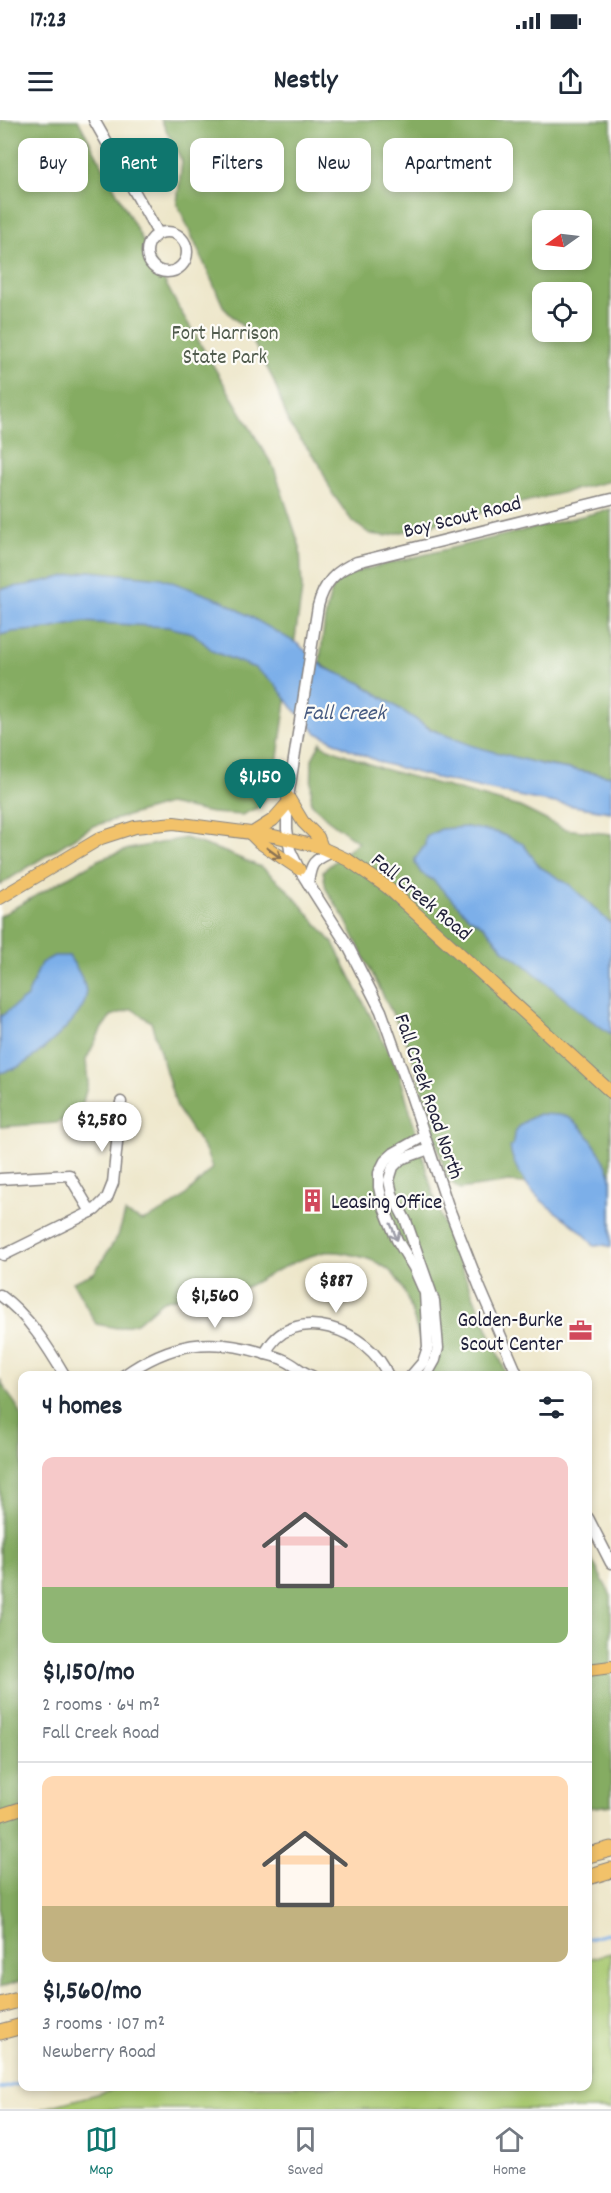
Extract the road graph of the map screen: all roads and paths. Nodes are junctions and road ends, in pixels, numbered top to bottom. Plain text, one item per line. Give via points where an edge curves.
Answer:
1 (94, 120) edge
2 (158, 233) dead end
3 (611, 498) edge
4 (288, 800) junction
5 (251, 834) junction
6 (287, 839) junction
7 (327, 850) junction
8 (298, 869) junction
9 (308, 883) junction
10 (0, 898) edge
11 (611, 1092) edge
12 (121, 1102) dead end
13 (424, 1136) junction
14 (429, 1149) junction
15 (0, 1179) edge
16 (91, 1212) junction
17 (0, 1252) edge
18 (0, 1295) edge
19 (265, 1354) junction
20 (62, 1371) edge
21 (131, 1371) edge
22 (298, 1371) edge
23 (386, 1371) edge
24 (415, 1371) edge
25 (429, 1371) edge
26 (516, 1371) edge
27 (592, 1526) edge
28 (611, 1563) edge
29 (611, 1666) edge
30 (592, 1669) edge
31 (18, 1809) edge
32 (0, 1815) edge
33 (611, 1849) edge
34 (592, 1854) edge
35 (611, 1872) edge
36 (592, 1876) edge
37 (18, 2001) edge
38 (0, 2005) edge
39 (18, 2027) edge
40 (0, 2032) edge

1 - 2 street
3 - 4 street, Boy Scout Road via 357,562 339,570 318,606
4 - 5 main road via 273,820
4 - 6 street
4 - 7 main road
5 - 6 main road, Fall Creek Road
5 -> 8 main road
5 - 10 main road, Fall Creek Road via 174,823 122,830 93,841
6 - 7 main road, Fall Creek Road
6 - 8 street, Fall Creek Road North
7 - 9 street via 313,862
7 - 11 main road, Fall Creek Road via 387,887
8 - 9 street, Fall Creek Road North
9 - 13 street, Fall Creek Road North via 373,994
12 - 16 street via 113,1187 105,1202
13 - 14 street, Fall Creek Road North
13 -> 24 street via 394,1153 379,1173 383,1205 425,1293 428,1347
14 - 25 street via 401,1159 389,1180 434,1301 438,1347
14 - 26 street, Fall Creek Road North via 469,1261
15 - 16 street via 69,1175
16 - 17 street via 4,1255
18 - 20 street via 47,1345
19 - 21 street via 224,1344 190,1345 154,1356
19 - 22 street via 285,1360
19 - 23 street via 275,1337 286,1331 331,1327 368,1345
27 - 28 street
29 - 30 main road
31 - 32 main road
33 - 34 highway
35 - 36 highway
37 - 38 highway
39 - 40 highway

